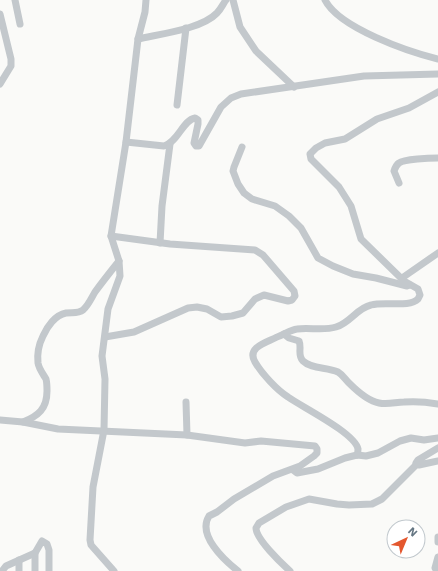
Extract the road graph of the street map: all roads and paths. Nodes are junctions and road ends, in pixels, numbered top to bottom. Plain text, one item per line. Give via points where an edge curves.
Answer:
1 (15, 0) edge
2 (146, 0) edge
3 (226, 0) edge
4 (232, 0) edge
5 (325, 0) edge
6 (0, 14) edge
7 (20, 24) dead end
8 (186, 28) junction
9 (138, 39) junction
10 (438, 60) edge
11 (438, 74) edge
12 (0, 84) edge
13 (294, 87) junction
14 (438, 92) edge
15 (177, 105) dead end
16 (126, 142) junction
17 (170, 144) junction
18 (242, 147) dead end
19 (438, 158) edge
20 (399, 183) dead end
21 (111, 236) junction
22 (160, 243) junction
23 (438, 253) edge
24 (120, 261) junction
25 (402, 278) junction
26 (410, 285) junction
27 (284, 334) junction
28 (105, 336) junction
29 (186, 402) dead end
30 (438, 404) edge
31 (0, 420) edge
32 (23, 422) junction
33 (104, 432) junction
34 (187, 435) junction
35 (438, 438) edge
36 (438, 448) edge
37 (357, 455) junction
38 (438, 461) edge
39 (417, 464) junction
40 (293, 470) junction
41 (438, 537) edge
42 (438, 542) edge
43 (35, 553) junction
44 (438, 556) edge
45 (19, 560) junction
46 (2, 571) edge
47 (19, 571) edge
48 (35, 571) edge
49 (49, 571) edge
50 (114, 571) edge
51 (238, 571) edge
52 (290, 571) edge
53 (436, 571) edge

1 - 7 street
2 - 9 street
3 - 8 street via 218,12 209,19
4 - 13 street via 240,27 256,51
5 - 10 street via 356,28 394,45
6 - 12 street via 11,59 11,66
8 - 9 street
8 - 15 street
9 - 16 street
11 - 13 street via 364,76
13 - 17 street via 246,92 236,96 221,107 199,146 194,143 198,124 195,118 190,120
14 - 25 street via 409,108 377,119 345,139 325,143 310,154 311,159 340,187 351,206 361,239
16 - 17 street via 164,146
16 - 21 street
17 - 22 street
18 - 26 street via 233,171 244,193 252,199 276,206 289,216 300,228 318,258 353,274
19 - 20 street via 399,163 394,171
21 - 22 street
21 - 24 street
22 - 28 street via 255,250 263,255 294,291 295,298 288,301 264,295 255,299 243,312 232,316 221,317 207,309 188,308 134,332
23 - 25 street
24 - 28 street via 120,276 108,309
24 - 32 street via 84,309 60,315 45,332 38,358 46,381 45,405 37,415
25 - 26 street
26 - 27 street via 420,292 420,297 415,302 374,304 362,308 336,327 298,329
27 - 30 street via 300,342 300,356 305,363 338,372 370,400 383,404
27 - 37 street via 256,347 253,354 255,363 288,397 339,427 356,445
28 - 33 street via 102,356 105,379
29 - 34 street
31 - 32 street
32 - 33 street via 58,429
33 - 34 street
33 - 50 street via 93,487 90,540 93,549
34 - 40 street via 245,443 311,445 317,449 314,456
35 - 37 street via 411,438 378,453
36 - 39 street via 417,460
37 - 40 street via 307,472 297,473
38 - 39 street
39 - 52 street via 376,502 343,505 309,499 286,507 259,523 256,534
40 - 51 street via 273,476 208,516 206,528 213,545 225,561
41 - 42 street
43 - 45 street
43 - 48 street
43 - 49 street via 44,541 49,550
44 - 53 street
45 - 46 street via 6,566
45 - 47 street

